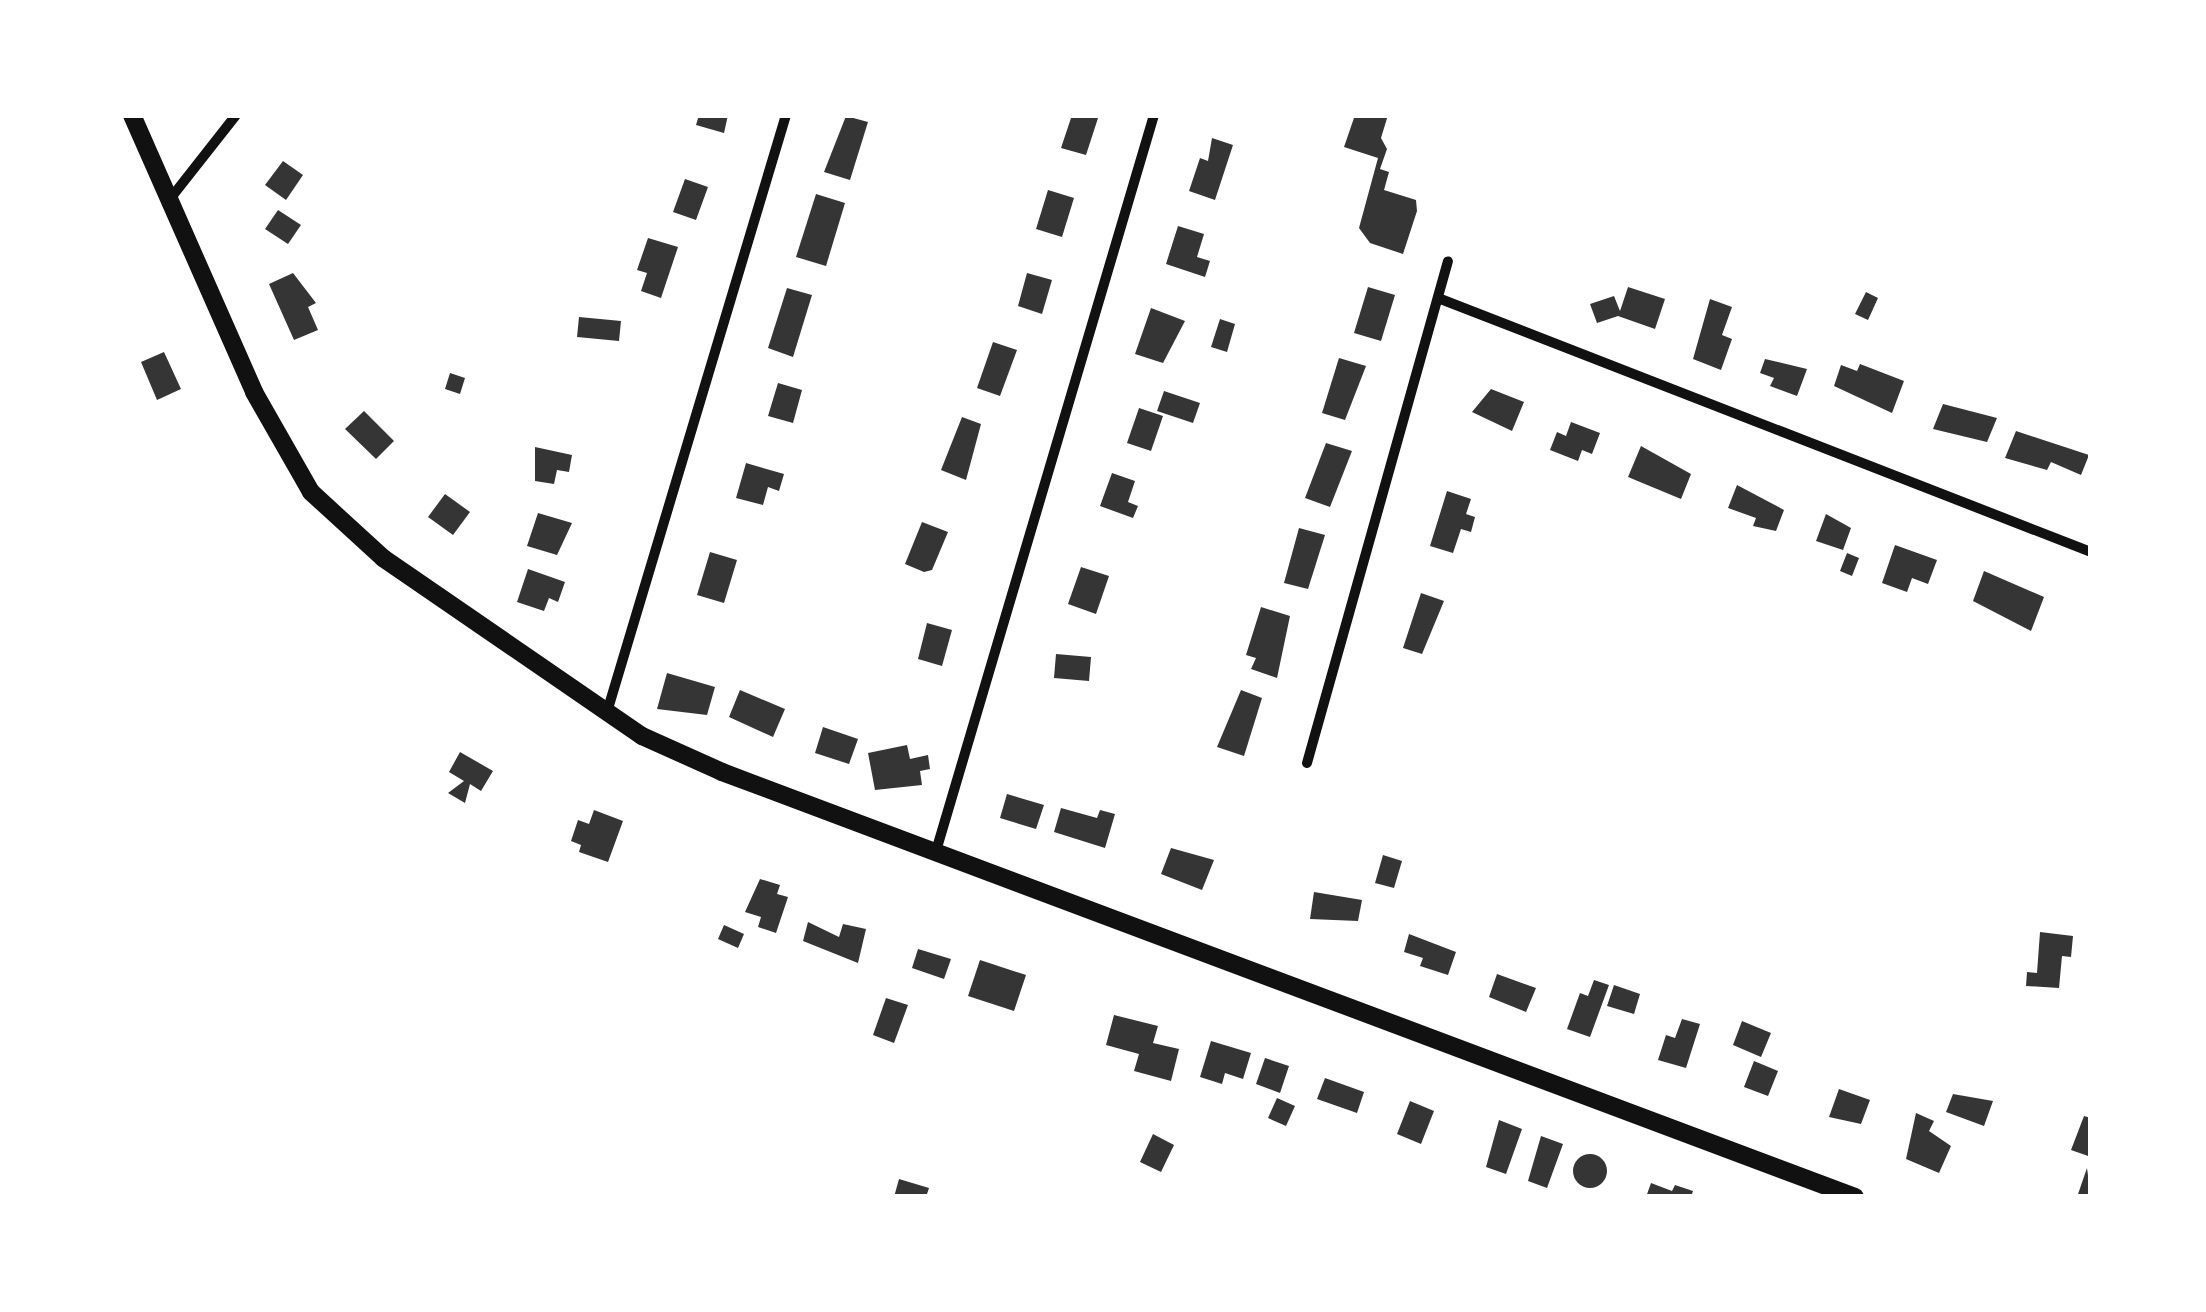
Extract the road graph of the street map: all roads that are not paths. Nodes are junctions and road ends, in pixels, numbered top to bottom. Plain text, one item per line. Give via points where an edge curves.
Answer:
1 (132, 115) edge
2 (236, 115) edge
3 (786, 115) edge
4 (1154, 115) edge
5 (169, 200) junction
6 (1448, 261) dead end
7 (1438, 298) junction
8 (2091, 552) edge
9 (607, 713) junction
10 (1307, 763) dead end
11 (936, 851) junction
12 (1854, 1197) edge

1 - 5 main road
2 - 5 street
3 - 9 street
4 - 11 street
5 - 9 main road via 278,442 327,510 383,558
6 - 7 street
7 - 8 street
7 - 10 street
9 - 11 main road via 722,772
11 - 12 main road

